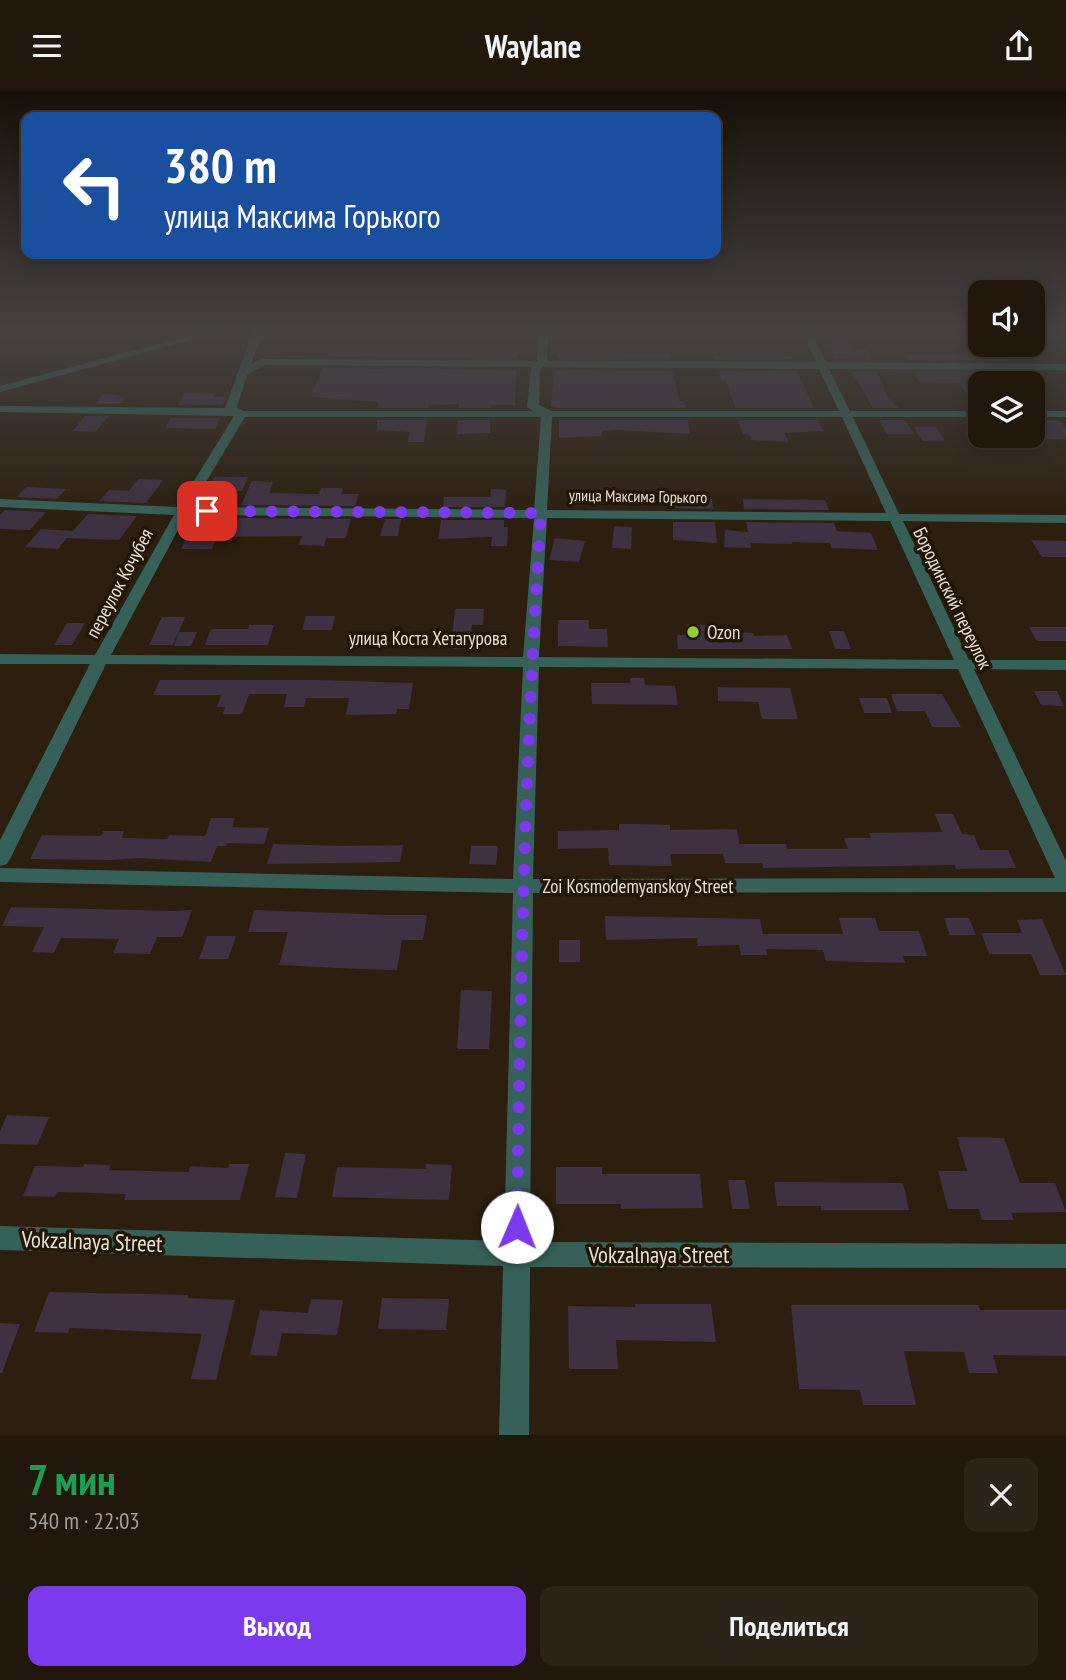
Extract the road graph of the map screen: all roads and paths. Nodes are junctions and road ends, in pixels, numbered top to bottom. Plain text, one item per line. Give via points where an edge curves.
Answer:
1 (234, 395) edge
2 (534, 395) edge
3 (835, 395) edge
4 (0, 409) edge
5 (547, 412) junction
6 (844, 413) junction
7 (241, 414) junction
8 (968, 414) edge
9 (1045, 414) edge
10 (1066, 414) edge
11 (0, 503) edge
12 (179, 511) junction
13 (541, 513) junction
14 (892, 517) junction
15 (1066, 519) edge
16 (0, 659) edge
17 (99, 659) junction
18 (531, 659) junction
19 (963, 663) junction
20 (1066, 664) edge
21 (0, 859) edge
22 (0, 875) edge
23 (1066, 883) edge
24 (523, 886) junction
25 (0, 1238) edge
26 (516, 1254) junction
27 (1066, 1256) edge
28 (514, 1435) edge

1 - 7 street via 232,409
2 - 5 street via 533,407
3 - 6 street, Бородинский переулок
4 - 7 street
5 - 6 street
5 - 7 street
5 - 13 street
6 - 8 street
6 - 14 street, Бородинский переулок
7 - 12 street, переулок Кочубея
9 - 10 street
11 - 12 street, улица Максима Горького
12 - 13 street, улица Максима Горького
12 - 17 street, переулок Кочубея
13 - 14 street, улица Максима Горького
13 - 18 street
14 - 15 street, улица Максима Горького
14 - 19 street, Бородинский переулок
16 - 17 street, улица Коста Хетагурова
17 - 18 street, улица Коста Хетагурова
17 - 21 street, переулок Кочубея
18 - 19 street, улица Коста Хетагурова
18 - 24 street
19 - 20 street, улица Коста Хетагурова
19 - 23 street, Бородинский переулок
22 - 24 street, Zoi Kosmodemyanskoy Street
23 - 24 street, Zoi Kosmodemyanskoy Street
24 - 26 street
25 - 26 street, Vokzalnaya Street
26 - 27 street, Vokzalnaya Street
26 - 28 street

